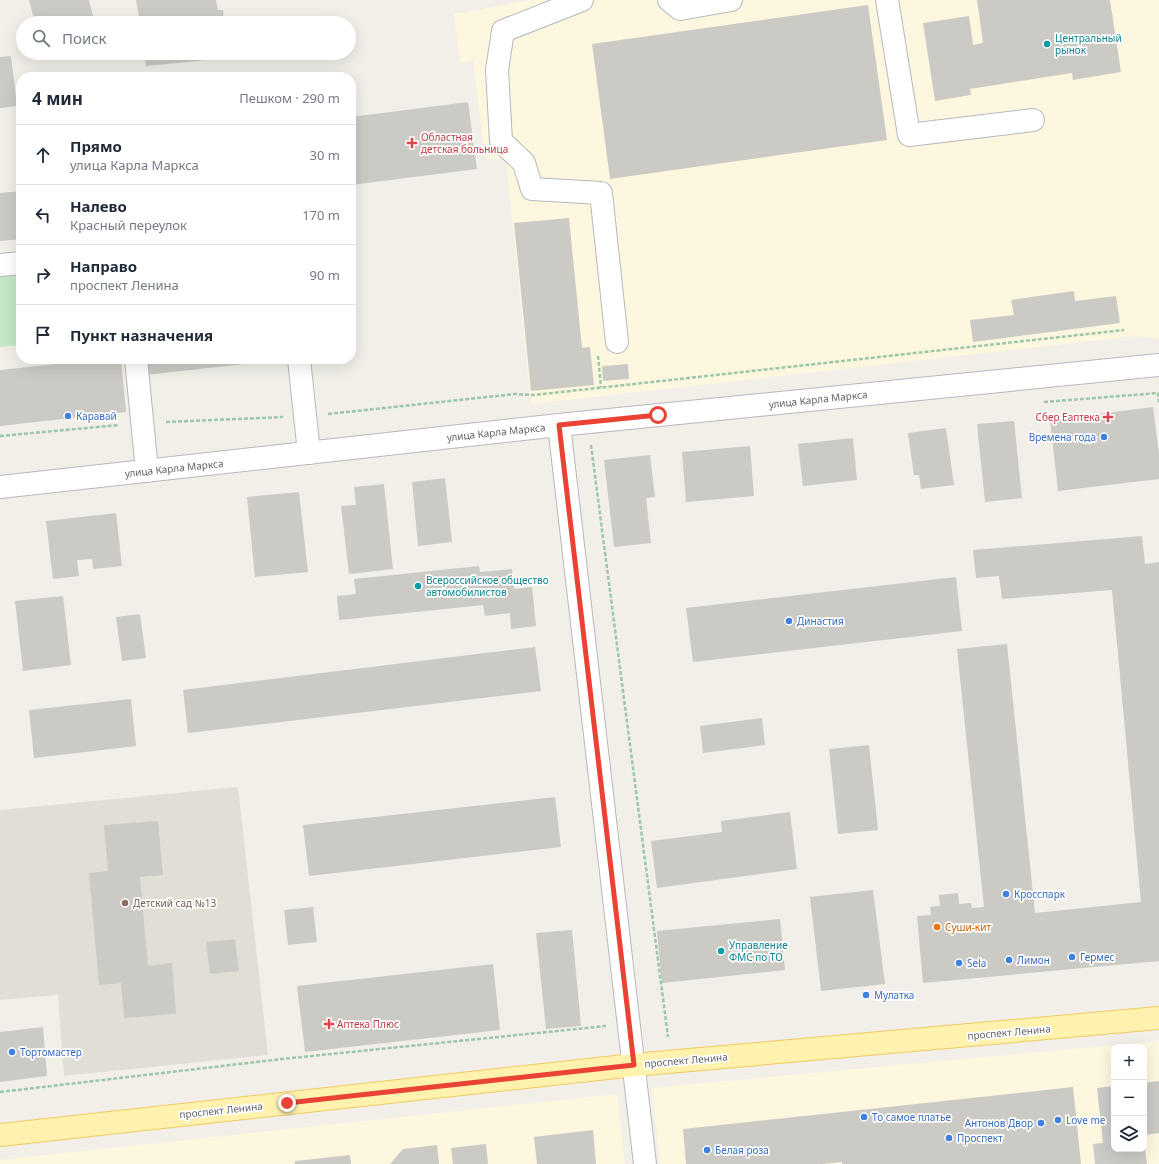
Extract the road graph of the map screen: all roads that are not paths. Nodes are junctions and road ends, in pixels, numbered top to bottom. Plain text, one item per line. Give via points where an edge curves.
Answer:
1 (582, 0) edge
2 (669, 0) edge
3 (732, 0) edge
4 (887, 0) edge
5 (1033, 120) dead end
6 (16, 263) edge
7 (0, 265) edge
8 (617, 342) dead end
9 (136, 364) edge
10 (300, 364) edge
11 (1159, 365) edge
12 (559, 425) junction
13 (309, 453) junction
14 (147, 471) junction
15 (0, 487) edge
16 (1159, 1018) edge
17 (634, 1065) junction
18 (0, 1135) edge
19 (644, 1164) edge

1 - 8 street via 503,31 497,70 501,141 524,163 532,189 601,193
2 - 3 street via 680,9
4 - 5 street via 908,135
6 - 7 street
9 - 14 street
10 - 13 street
11 - 12 street, улица Карла Маркса
12 - 13 street, улица Карла Маркса
12 - 17 street
13 - 14 street, улица Карла Маркса
14 - 15 street, улица Карла Маркса
16 - 17 main road, проспект Ленина
17 - 18 main road, проспект Ленина
17 - 19 street

